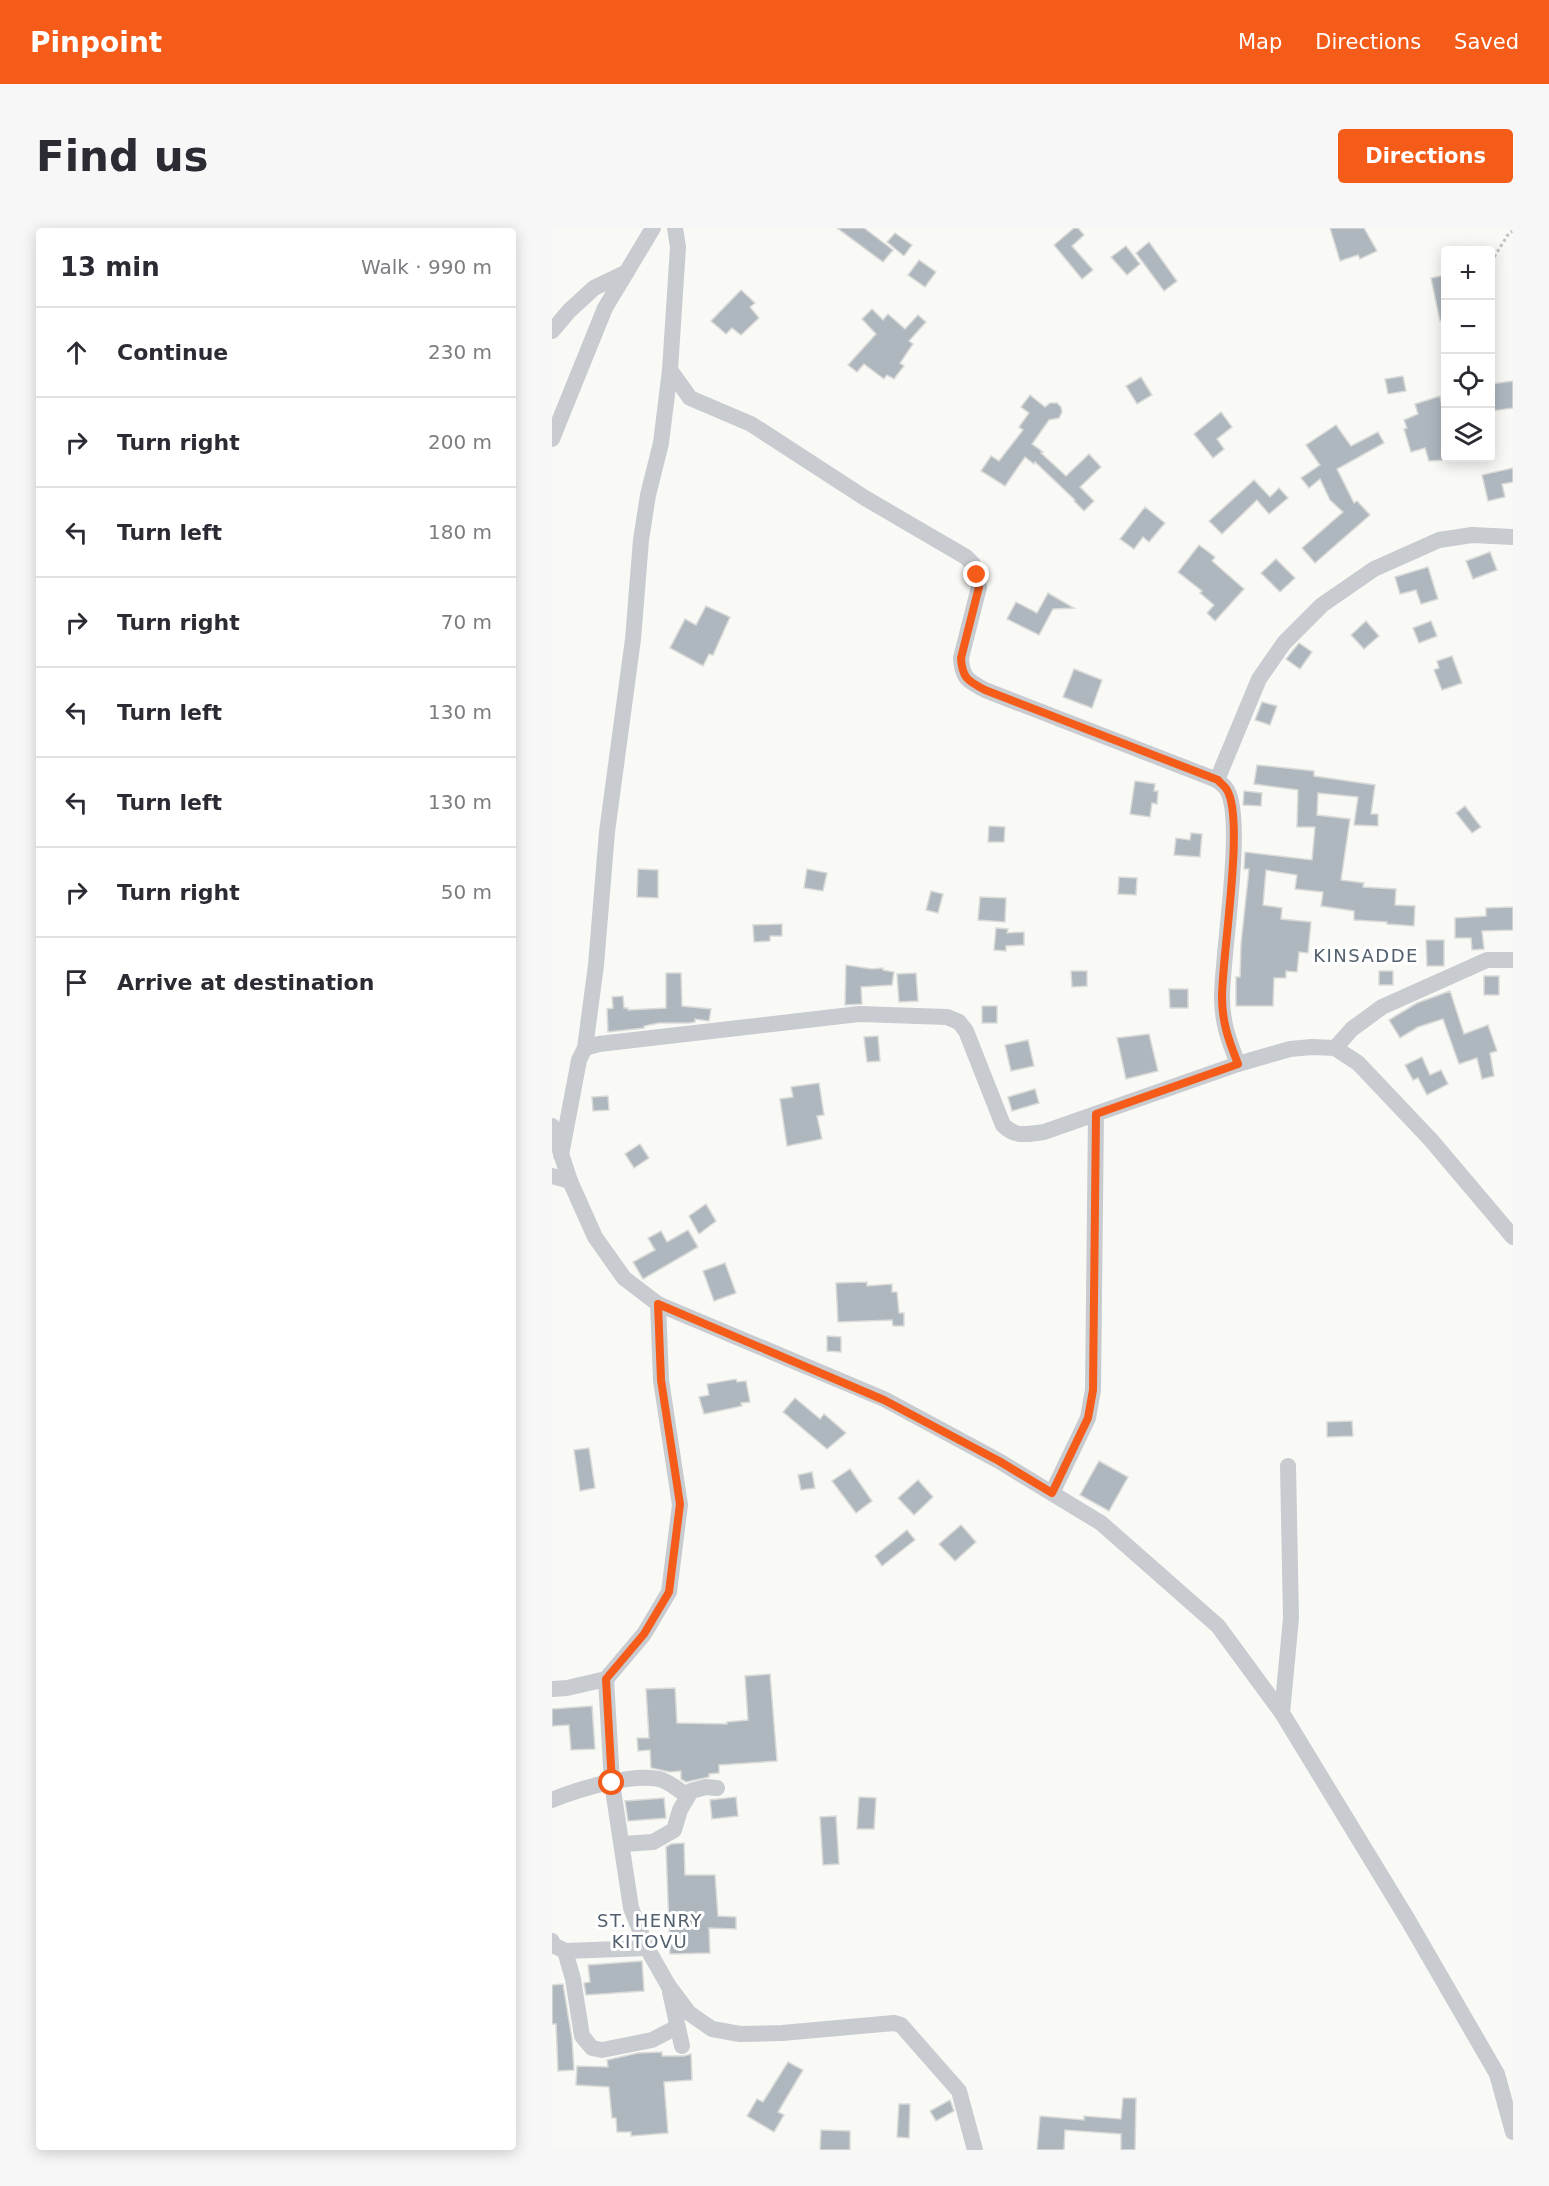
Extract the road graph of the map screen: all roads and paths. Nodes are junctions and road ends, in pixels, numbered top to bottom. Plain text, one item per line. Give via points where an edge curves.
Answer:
1 (653, 228) edge
2 (675, 228) edge
3 (1513, 231) edge
4 (1495, 256) edge
5 (628, 271) junction
6 (552, 331) edge
7 (670, 370) junction
8 (552, 439) edge
9 (1513, 537) edge
10 (1218, 780) junction
11 (1513, 960) edge
12 (1335, 1047) junction
13 (585, 1048) junction
14 (1238, 1064) junction
15 (1096, 1114) junction
16 (552, 1126) edge
17 (562, 1158) junction
18 (552, 1176) edge
19 (570, 1181) junction
20 (1513, 1237) edge
21 (658, 1304) junction
22 (1288, 1466) dead end
23 (1052, 1493) junction
24 (606, 1679) junction
25 (552, 1689) edge
26 (1281, 1713) junction
27 (612, 1783) junction
28 (717, 1788) dead end
29 (688, 1796) junction
30 (552, 1800) edge
31 (622, 1844) junction
32 (558, 1946) edge
33 (647, 1948) junction
34 (668, 1985) junction
35 (677, 2027) junction
36 (682, 2046) dead end
37 (1513, 2132) edge
38 (975, 2150) edge

1 - 5 street
2 - 7 street via 678,248
3 - 4 path
5 - 6 street via 594,288
5 - 8 street via 605,309
7 - 10 street via 690,398 751,424 974,564 979,587 961,658 961,669 968,681
7 - 13 street via 661,443 641,540
9 - 10 street via 1472,535 1439,540 1374,569 1322,605 1284,643 1259,679
10 - 14 street via 1228,790 1232,809 1234,838 1222,997 1225,1030
11 - 12 street via 1486,960 1382,1007
12 - 14 street via 1290,1049
12 - 20 street via 1358,1063 1431,1140
13 - 15 street via 859,1014 947,1017 959,1022 966,1031 1003,1125 1011,1133 1044,1132
13 - 17 street via 575,1079
14 - 15 street
15 - 23 street via 1093,1390 1088,1418
16 - 17 street
17 - 19 street
18 - 19 street
19 - 21 street via 595,1237 624,1278
21 - 23 street via 884,1400
21 - 24 street via 661,1380 680,1504 669,1592 644,1634
22 - 26 street via 1291,1618
23 - 26 street via 1101,1523 1218,1626
24 - 25 street
24 - 27 street
26 - 37 street via 1497,2074
27 - 29 street via 661,1779
27 - 30 street via 571,1791
27 - 31 street
28 - 29 street via 691,1791
29 - 31 street via 674,1830 653,1842
31 - 33 street via 631,1908
32 - 33 street
32 - 35 street via 573,1979 582,2036 592,2048 602,2050 652,2040
33 - 34 street
34 - 35 street
34 - 38 street via 689,2013 712,2029 740,2034 901,2025 959,2091
35 - 36 street

